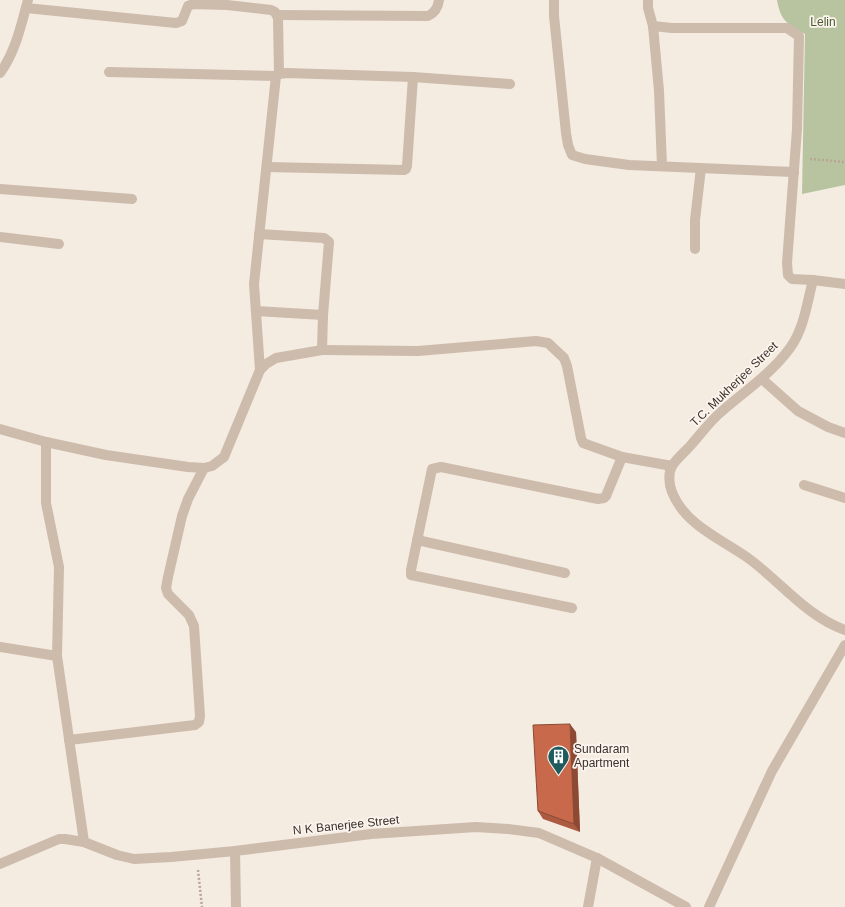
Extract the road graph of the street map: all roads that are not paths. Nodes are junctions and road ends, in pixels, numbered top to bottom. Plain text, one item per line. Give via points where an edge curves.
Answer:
1 (439, 0) edge
2 (554, 0) edge
3 (648, 0) edge
4 (188, 2) edge
5 (27, 4) edge
6 (277, 15) junction
7 (653, 26) junction
8 (5, 56) edge
9 (109, 72) dead end
10 (0, 73) edge
11 (278, 75) junction
12 (413, 77) junction
13 (510, 84) dead end
14 (662, 166) junction
15 (267, 167) junction
16 (701, 168) junction
17 (794, 172) junction
18 (0, 189) edge
19 (132, 199) dead end
20 (259, 234) junction
21 (0, 237) edge
22 (58, 244) dead end
23 (695, 249) dead end
24 (813, 280) junction
25 (845, 284) edge
26 (256, 311) junction
27 (323, 315) junction
28 (322, 350) junction
29 (260, 370) junction
30 (762, 379) junction
31 (0, 429) edge
32 (845, 433) edge
33 (46, 442) junction
34 (622, 456) junction
35 (672, 466) junction
36 (204, 468) junction
37 (804, 485) dead end
38 (845, 498) edge
39 (417, 540) junction
40 (564, 573) dead end
41 (572, 608) dead end
42 (845, 630) edge
43 (845, 645) edge
44 (0, 647) edge
45 (57, 656) junction
46 (69, 740) junction
47 (84, 842) junction
48 (235, 851) junction
49 (597, 858) junction
50 (0, 864) edge
51 (236, 907) edge
52 (588, 907) edge
53 (686, 907) edge
54 (709, 907) edge

1 - 6 street via 436,11 428,16
2 - 14 street via 566,133 572,155 629,165
3 - 7 street
4 - 5 street via 182,21 176,23
4 - 6 street via 271,10
5 - 8 street via 17,38
6 - 11 street
7 - 14 street
7 - 17 street via 787,28 799,36
8 - 10 street
9 - 11 street
11 - 12 street via 287,73
11 - 15 street
12 - 13 street
12 - 15 street via 406,169
14 - 16 street
15 - 20 street
16 - 17 street
16 - 23 street via 695,220
17 - 24 street via 787,271 792,279
18 - 19 street
20 - 26 street via 254,284
20 - 27 street via 328,240
21 - 22 street
24 - 25 street
24 - 30 street, T.C. Mukherjee Street via 796,339
26 - 27 street
26 - 29 street
27 - 28 street
28 - 29 street via 276,358
28 - 34 street via 418,352 524,341 548,343 564,358 567,366 583,443
29 - 36 street via 224,457 212,466
30 - 32 street via 798,411
30 - 35 street, T.C. Mukherjee Street via 720,413
31 - 33 street
33 - 36 street via 106,455
33 - 45 street via 46,503 59,567
34 - 35 street
34 - 39 street via 606,496 598,499 441,467 432,469
35 - 42 street via 669,482 671,491 687,516 749,559 808,609
36 - 46 street via 182,516 166,588 168,594 189,615 194,626 199,722 195,725
37 - 38 street
39 - 40 street
39 - 41 street via 411,570 413,577
43 - 54 street via 772,771
44 - 45 street
45 - 46 street
46 - 47 street
47 - 48 street, N K Banerjee Street via 134,859
47 - 50 street, N K Banerjee Street via 59,839
48 - 49 street, N K Banerjee Street via 371,834 476,827 539,833
48 - 51 street
49 - 52 street
49 - 53 street, N K Banerjee Street

